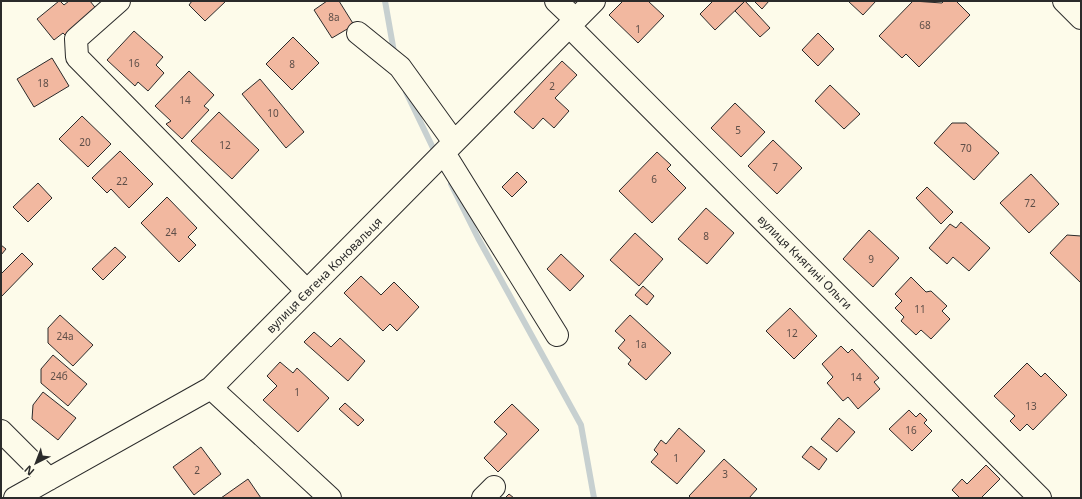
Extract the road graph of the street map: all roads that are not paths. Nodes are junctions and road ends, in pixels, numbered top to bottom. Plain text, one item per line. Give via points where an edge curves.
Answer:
1 (119, 1) edge
2 (556, 1) edge
3 (594, 1) edge
4 (1064, 1) edge
5 (1081, 18) edge
6 (572, 23) junction
7 (358, 33) dead end
8 (449, 148) junction
9 (307, 291) junction
10 (557, 335) dead end
11 (211, 388) junction
12 (1, 431) edge
13 (49, 479) junction
14 (15, 498) edge
15 (330, 498) edge
16 (1040, 498) edge

1 - 9 street via 76,39 77,56
2 - 6 street, вулиця Княгині Ольги
3 - 6 street, вулиця Євгена Коновальця
4 - 5 street
6 - 8 street, вулиця Євгена Коновальця
6 - 16 street, вулиця Княгині Ольги
7 - 8 street via 400,67
8 - 9 street, вулиця Євгена Коновальця
8 - 10 street
9 - 11 street, вулиця Євгена Коновальця
11 - 13 street, вулиця Євгена Коновальця
11 - 15 street
12 - 13 street
13 - 14 street, вулиця Євгена Коновальця

